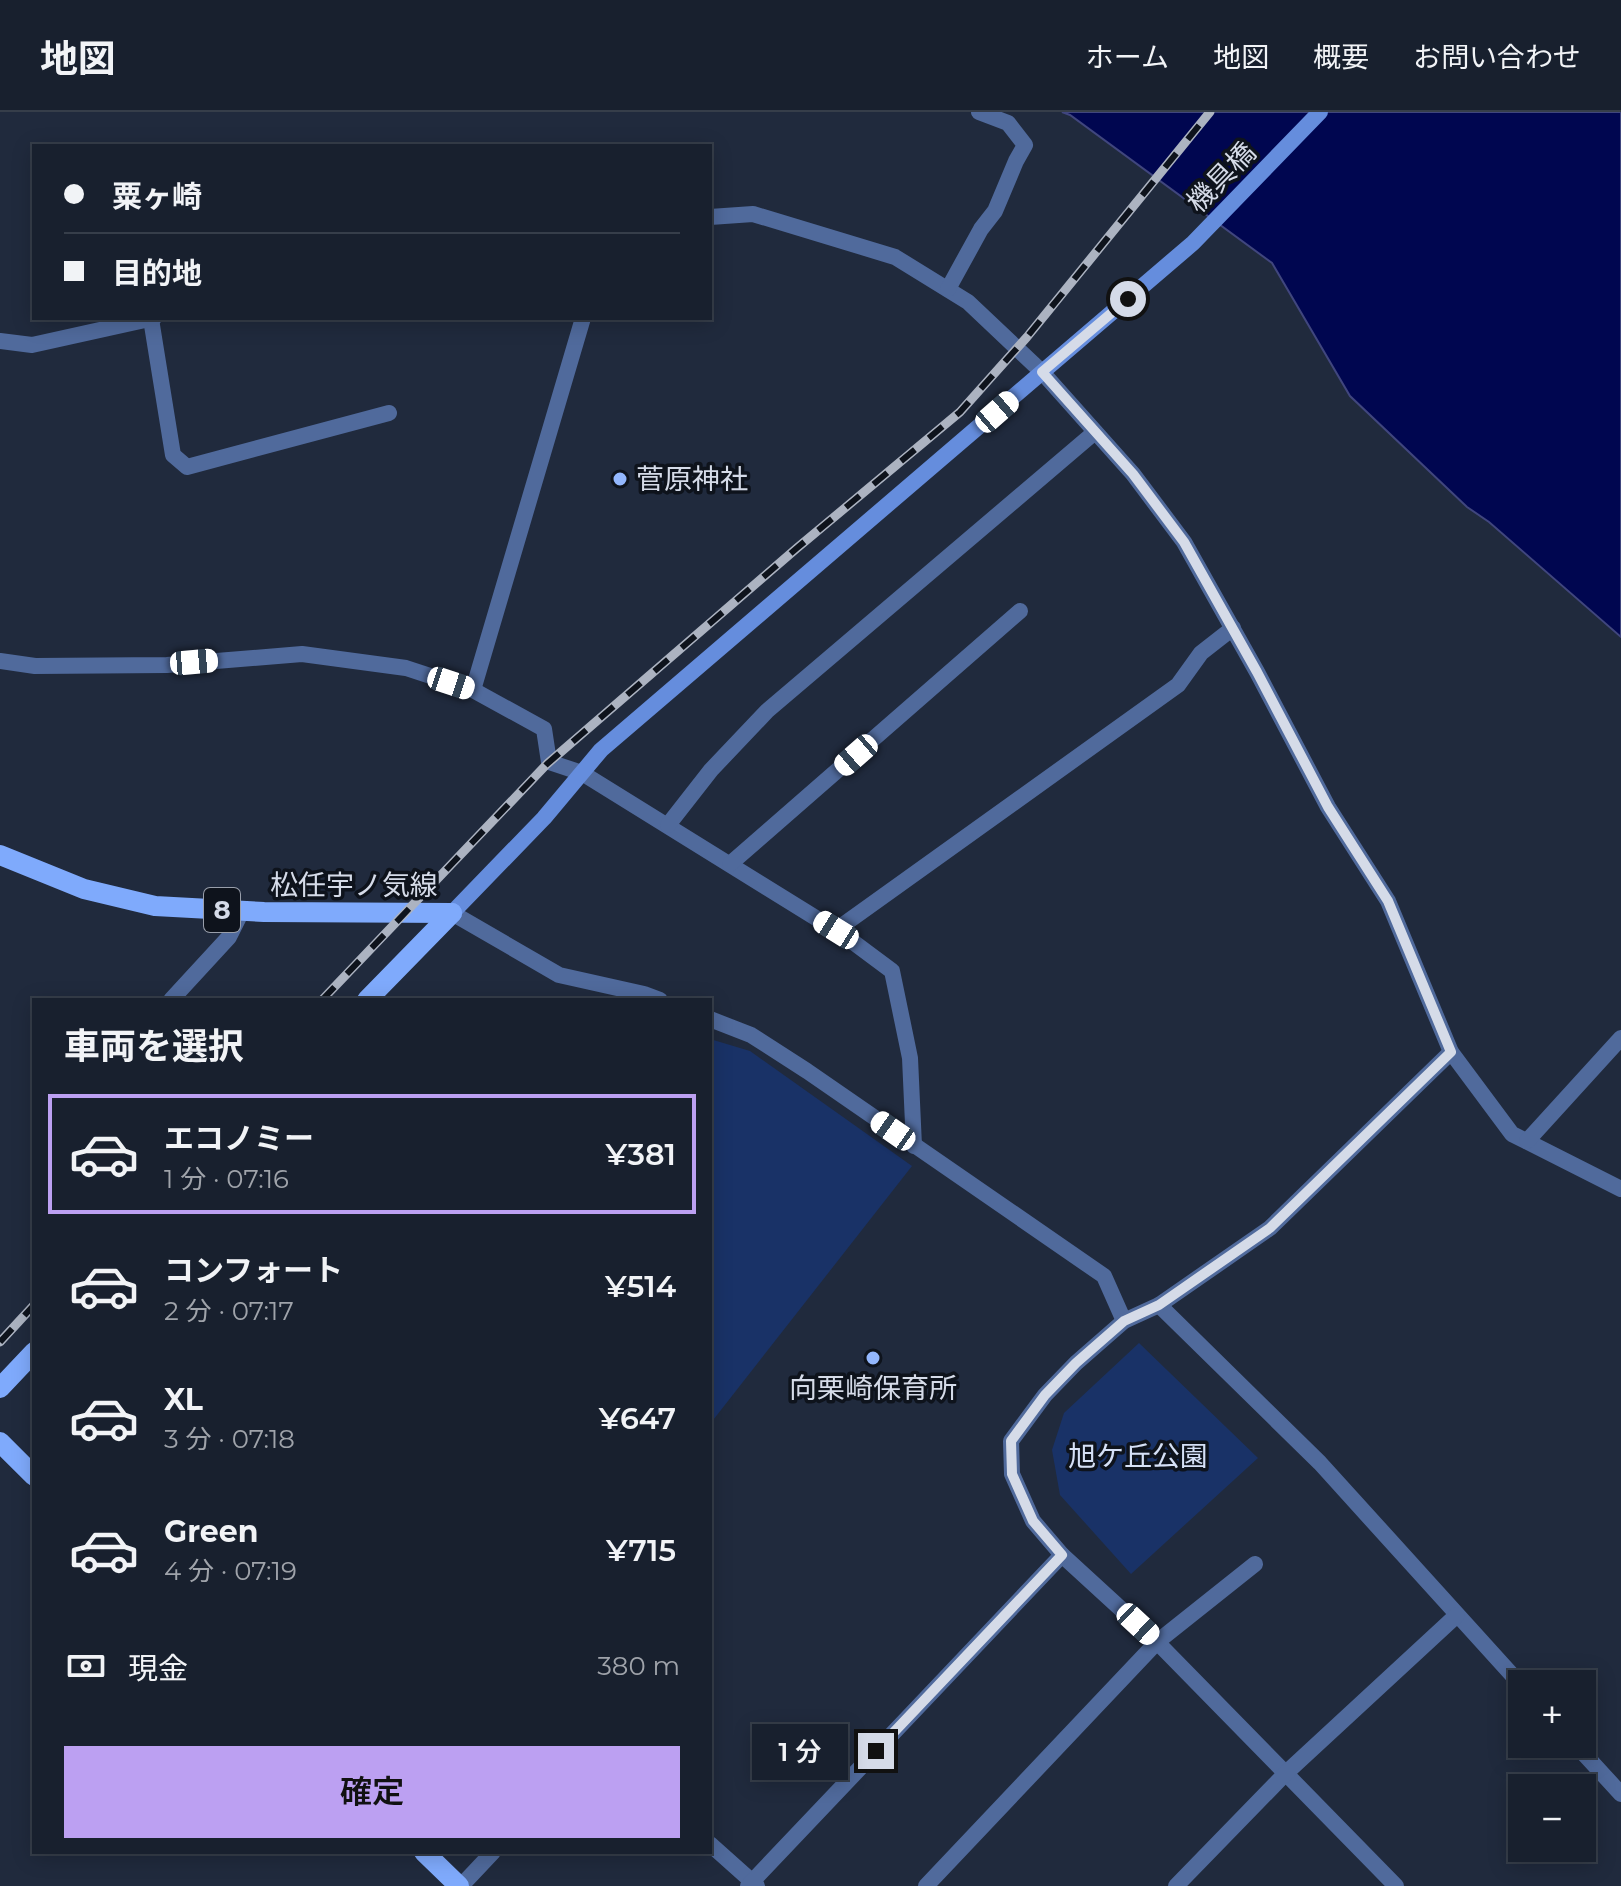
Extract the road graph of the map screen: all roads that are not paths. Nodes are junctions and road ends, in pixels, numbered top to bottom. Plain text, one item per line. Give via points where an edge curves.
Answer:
1 (979, 112) edge
2 (1320, 112) edge
3 (712, 217) edge
4 (948, 289) junction
5 (143, 320) edge
6 (152, 320) edge
7 (582, 320) edge
8 (0, 341) edge
9 (1042, 372) junction
10 (389, 413) dead end
11 (1095, 432) junction
12 (1020, 611) dead end
13 (1233, 628) junction
14 (0, 661) edge
15 (473, 690) junction
16 (582, 773) junction
17 (668, 825) junction
18 (0, 855) edge
19 (730, 864) junction
20 (242, 911) junction
21 (452, 913) junction
22 (836, 930) junction
23 (173, 998) edge
24 (369, 998) edge
25 (655, 998) edge
26 (712, 1020) edge
27 (1621, 1038) edge
28 (1451, 1052) junction
29 (1527, 1141) junction
30 (914, 1146) junction
31 (1621, 1189) edge
32 (1159, 1305) junction
33 (1124, 1321) junction
34 (32, 1354) edge
35 (0, 1388) edge
36 (0, 1442) edge
37 (32, 1474) edge
38 (1062, 1555) junction
39 (1255, 1564) dead end
40 (1457, 1615) junction
41 (1157, 1642) junction
42 (1508, 1671) edge
43 (1588, 1758) edge
44 (1286, 1773) junction
45 (1621, 1794) edge
46 (712, 1846) edge
47 (426, 1854) edge
48 (491, 1854) edge
49 (752, 1884) edge
50 (460, 1886) edge
51 (926, 1886) edge
52 (1176, 1886) edge
53 (1396, 1886) edge

1 - 4 street via 1008,123 1025,145 995,211
2 - 9 street, 機具橋 via 1193,243
3 - 4 street via 753,214 824,235 895,257
4 - 9 street
5 - 8 street via 32,345
6 - 10 street via 173,455 187,467
7 - 15 street
9 - 11 street
9 - 16 street, 機具橋 via 601,750
11 - 13 street via 1184,542
11 - 17 street via 767,711
12 - 19 street
13 - 22 street via 1201,653 1178,685
13 - 28 street via 1328,807 1388,901
14 - 15 street via 35,666 167,665 302,654 406,668
15 - 16 street via 544,729 549,762
16 - 17 street
16 - 21 street, 機具橋
17 - 19 street
18 - 20 main road, 松任宇ノ気線 / 8 via 84,889 155,906
19 - 22 street
20 - 21 main road, 松任宇ノ気線 / 8
20 - 23 street via 229,937
21 - 24 main road, 松任宇ノ気線
21 - 25 street via 559,975
22 - 30 street via 892,971 910,1058
26 - 30 street via 751,1035
27 - 29 street
28 - 29 street via 1512,1134
28 - 32 street via 1270,1228
29 - 31 street
30 - 33 street via 1104,1276
32 - 33 street
32 - 40 street via 1320,1463
33 - 38 street via 1045,1395 1011,1441 1012,1474 1033,1521
34 - 35 main road
36 - 37 main road
38 - 41 street
38 - 49 street
39 - 41 street
40 - 42 street
40 - 44 street
41 - 44 street
41 - 51 street
43 - 45 street
44 - 52 street
44 - 53 street
46 - 49 street
47 - 50 main road
48 - 50 street

